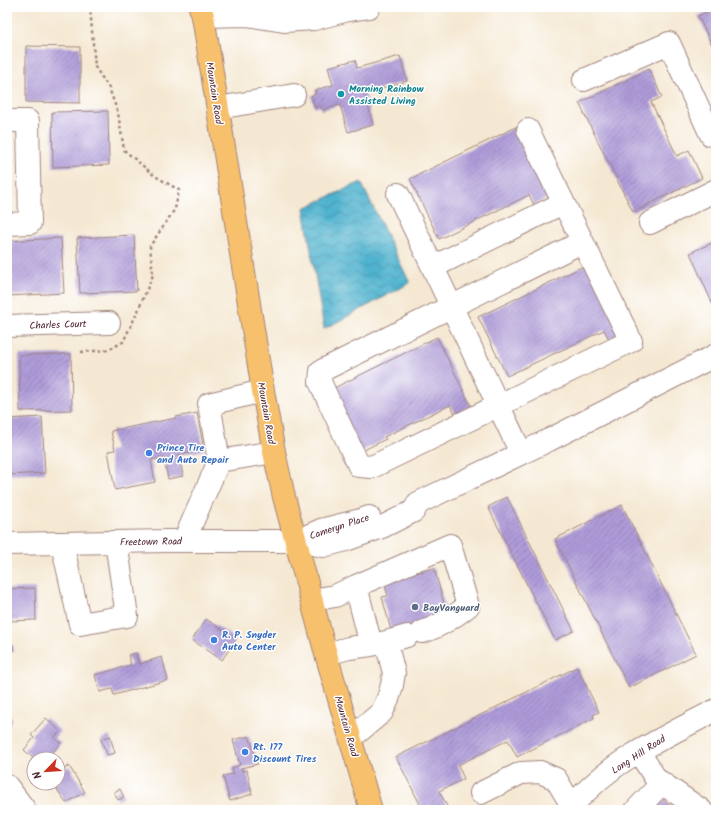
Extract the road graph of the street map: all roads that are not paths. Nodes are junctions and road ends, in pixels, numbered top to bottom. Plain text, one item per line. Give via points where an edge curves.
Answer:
1 (369, 7) edge
2 (202, 11) edge
3 (584, 80) dead end
4 (294, 95) dead end
5 (218, 108) junction
6 (7, 121) edge
7 (528, 130) dead end
8 (714, 138) edge
9 (716, 190) edge
10 (398, 194) dead end
11 (564, 203) junction
12 (650, 223) dead end
13 (7, 224) edge
14 (582, 242) junction
15 (433, 267) junction
16 (452, 307) junction
17 (109, 323) dead end
18 (7, 326) edge
19 (716, 355) edge
20 (263, 391) junction
21 (498, 405) junction
22 (274, 452) junction
23 (521, 453) junction
24 (219, 461) junction
25 (184, 541) junction
26 (296, 541) junction
27 (116, 542) junction
28 (62, 543) junction
29 (7, 544) edge
30 (356, 586) junction
31 (312, 600) junction
32 (379, 644) junction
33 (326, 654) junction
34 (716, 710) edge
35 (351, 738) junction
36 (639, 752) junction
37 (662, 783) junction
38 (7, 786) edge
39 (481, 793) dead end
40 (570, 808) edge
41 (25, 810) edge
42 (371, 810) edge
43 (636, 810) edge
44 (701, 810) edge

1 - 2 street via 314,19 284,21 247,14
2 - 5 main road, Mountain Road
3 - 8 street via 669,43
4 - 5 street
5 - 20 main road, Mountain Road
6 - 13 street via 28,121 30,223
7 - 11 street
9 - 12 street
10 - 15 street
11 - 14 street
11 - 15 street
14 - 16 street
14 - 21 street via 631,341
15 - 16 street
16 - 21 street
16 - 21 street via 321,371 320,382 352,452 359,466 372,467
17 - 18 street, Charles Court
19 - 23 street, Cameryn Place
20 - 22 main road, Mountain Road
20 - 24 street via 209,404
21 - 23 street
22 - 24 street
22 - 26 main road, Mountain Road
23 - 26 street, Cameryn Place via 418,502 410,499 361,520 321,530
24 - 25 street
25 - 26 street, Freetown Road
25 - 27 street, Freetown Road
26 - 31 main road, Mountain Road
27 - 28 street, Freetown Road
27 - 28 street via 127,616 80,624
28 - 29 street, Freetown Road
30 - 31 street via 335,596
30 - 32 street
30 - 32 street via 450,544 468,606 434,629
31 - 33 main road, Mountain Road
32 - 33 street
32 - 35 street via 394,673 389,696 382,712
33 - 35 main road, Mountain Road
34 - 36 street, Long Hill Road
35 - 42 main road, Mountain Road
36 - 37 street via 656,780
36 - 40 street, Long Hill Road via 605,775
37 - 43 street
37 - 44 street
38 - 41 street
39 - 40 street via 521,773 540,772 556,779

